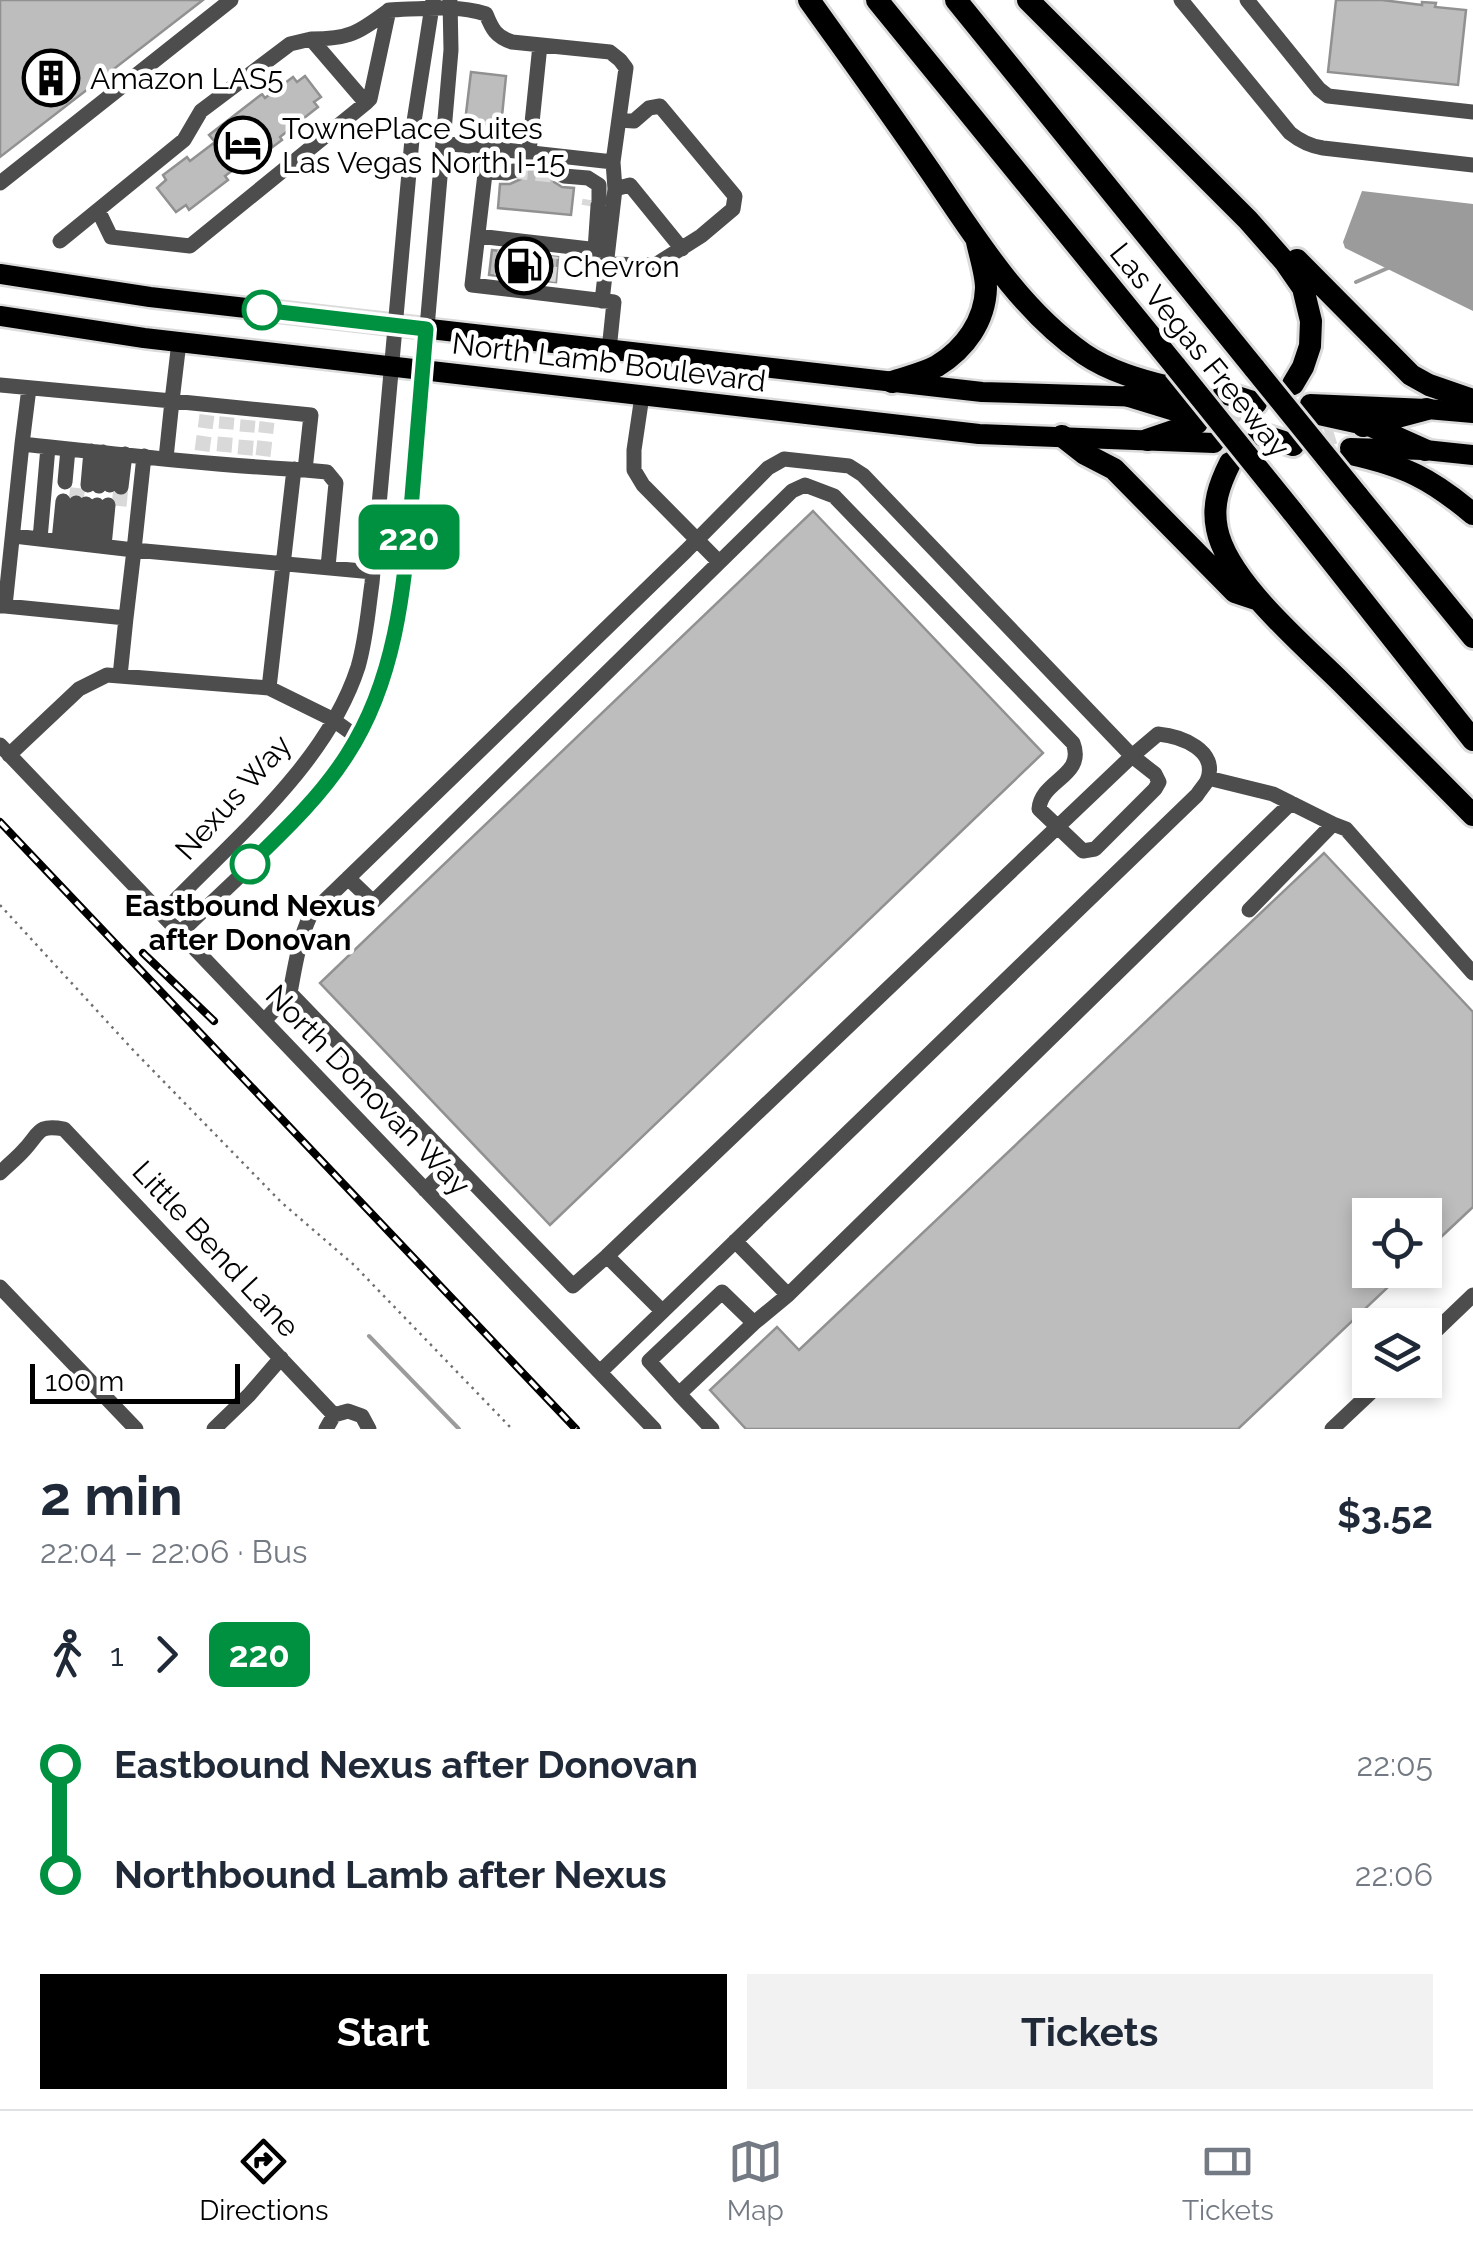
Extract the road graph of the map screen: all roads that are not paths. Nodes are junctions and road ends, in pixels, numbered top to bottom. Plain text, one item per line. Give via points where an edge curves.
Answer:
1 (231, 0) edge
2 (809, 0) edge
3 (877, 0) edge
4 (956, 0) edge
5 (1028, 0) edge
6 (1181, 0) edge
7 (1247, 0) edge
8 (433, 4) edge
9 (450, 4) edge
10 (389, 10) junction
11 (311, 39) junction
12 (540, 45) junction
13 (366, 103) junction
14 (1473, 112) edge
15 (620, 120) junction
16 (443, 143) junction
17 (488, 148) junction
18 (529, 152) junction
19 (613, 162) junction
20 (1473, 164) edge
21 (485, 171) junction
22 (513, 171) tunnel mouth
23 (572, 177) dead end
24 (0, 183) edge
25 (616, 189) junction
26 (98, 210) junction
27 (1248, 220) junction
28 (478, 236) junction
29 (977, 238) junction
30 (60, 241) dead end
31 (682, 249) junction
32 (598, 253) junction
33 (0, 274) edge
34 (602, 301) junction
35 (0, 316) edge
36 (395, 326) junction
37 (426, 329) junction
38 (180, 342) junction
39 (609, 350) junction
40 (391, 367) junction
41 (422, 371) junction
42 (892, 382) junction
43 (1293, 384) dead end
44 (0, 385) edge
45 (29, 388) junction
46 (642, 396) junction
47 (1129, 396) joint
48 (1182, 398) junction
49 (1473, 400) edge
50 (172, 401) junction
51 (1315, 409) joint
52 (1427, 409) junction
53 (1473, 413) edge
54 (1370, 424) junction
55 (1062, 436) junction
56 (1147, 440) junction
57 (1214, 443) tunnel mouth
58 (22, 444) junction
59 (1344, 445) junction
60 (48, 447) junction
61 (1425, 450) junction
62 (97, 451) junction
63 (1473, 455) edge
64 (144, 456) junction
65 (166, 458) junction
66 (1230, 463) dead end
67 (300, 469) junction
68 (93, 485) junction
69 (91, 504) junction
70 (721, 514) junction
71 (1473, 514) edge
72 (14, 536) junction
73 (745, 538) junction
74 (40, 539) junction
75 (696, 540) junction
76 (88, 544) junction
77 (134, 550) junction
78 (719, 562) junction
79 (284, 564) junction
80 (328, 567) junction
81 (373, 572) junction
82 (1258, 599) junction
83 (2, 606) edge
84 (126, 618) junction
85 (1473, 637) edge
86 (120, 676) junction
87 (268, 688) junction
88 (332, 720) junction
89 (357, 737) junction
90 (1473, 740) edge
91 (5, 750) edge
92 (1132, 756) junction
93 (1208, 778) junction
94 (1291, 803) junction
95 (1473, 815) edge
96 (1333, 824) junction
97 (1057, 826) junction
98 (348, 878) junction
99 (1249, 910) dead end
100 (162, 914) junction
101 (180, 933) junction
102 (1473, 973) edge
103 (290, 993) junction
104 (264, 1021) junction
105 (454, 1162) junction
106 (0, 1173) edge
107 (425, 1190) junction
108 (734, 1241) junction
109 (607, 1256) junction
110 (0, 1287) edge
111 (788, 1295) junction
112 (1473, 1295) edge
113 (662, 1311) junction
114 (754, 1323) junction
115 (1442, 1325) edge
116 (281, 1358) junction
117 (600, 1372) junction
118 (678, 1394) junction
119 (1365, 1398) edge
120 (330, 1422) edge
121 (136, 1429) edge
122 (214, 1429) edge
123 (369, 1429) edge
124 (654, 1429) edge
125 (712, 1429) edge
126 (1332, 1429) edge

1 - 24 street
2 - 29 highway
3 - 48 highway, Las Vegas Freeway
4 - 85 highway, Las Vegas Freeway, bridge
5 - 27 highway
6 - 20 street via 1298,140
7 - 14 street via 1328,96
8 - 9 street
8 - 10 street
8 - 36 street, Nexus Way via 413,128
9 - 12 street via 486,14 500,38
9 - 16 street, Nexus Way
10 - 11 street via 362,30
10 - 13 street
11 - 13 street
11 - 26 street via 290,44 201,111 184,140
12 - 15 street via 610,52 620,60 626,68
12 - 18 street
13 - 26 street via 190,246 111,237
15 - 19 street
15 - 31 street via 634,121 660,106 734,196 734,209
16 - 17 street
16 - 37 street, Nexus Way
17 - 18 street
17 - 21 street
18 - 19 street
19 - 25 street
21 - 22 street
21 - 28 street
23 - 32 street via 591,190
25 - 31 street via 630,185
25 - 32 street
26 - 30 street
27 - 43 highway via 1303,288 1310,346
27 - 49 highway via 1412,375
28 - 32 street
28 - 34 street via 472,285 501,282
29 - 42 highway via 986,287 973,332 935,367
29 - 48 highway via 1025,300 1086,356
31 - 32 street via 655,264
32 - 34 street
33 - 36 main road, North Lamb Boulevard
34 - 39 street via 614,302
35 - 38 main road, North Lamb Boulevard
36 - 37 main road, North Lamb Boulevard
36 - 40 street, Nexus Way
37 - 39 main road, North Lamb Boulevard
37 - 41 street, Nexus Way
38 - 40 main road, North Lamb Boulevard
38 - 50 street
39 - 42 main road, North Lamb Boulevard
40 - 41 main road, North Lamb Boulevard
40 - 81 street, Nexus Way
41 - 46 main road, North Lamb Boulevard
41 - 89 street, Nexus Way via 396,636
42 - 47 main road, North Lamb Boulevard
44 - 45 street
45 - 50 street
45 - 58 street
46 - 55 main road, North Lamb Boulevard via 979,434
46 - 75 street via 634,470
47 - 48 highway
48 - 56 highway
48 - 90 highway, Las Vegas Freeway, bridge via 1292,511
50 - 65 street
50 - 67 street via 207,410 311,416
51 - 52 main road
51 - 54 highway
52 - 53 main road
52 - 54 highway
54 - 59 highway
54 - 61 highway
55 - 56 main road, North Lamb Boulevard
55 - 82 highway via 1114,468 1235,592
56 - 57 main road, North Lamb Boulevard
58 - 60 street
58 - 72 street
59 - 61 main road
59 - 71 highway via 1407,469
60 - 62 street
60 - 74 street
61 - 63 main road
62 - 64 street
62 - 68 street
62 - 68 street
62 - 68 street
64 - 65 street
64 - 77 street
65 - 67 street
66 - 82 highway via 1214,506 1217,532
67 - 79 street
67 - 80 street via 327,472 336,483
69 - 76 street
69 - 76 street
69 - 76 street
70 - 73 street
70 - 75 street
70 - 92 street via 784,460 849,466
72 - 74 street
72 - 83 street
73 - 78 street
73 - 97 street via 792,491 805,486 834,496 1073,743 1076,762 1040,800 1039,809
74 - 76 street
75 - 78 street
75 - 98 street
76 - 77 street
77 - 79 street
77 - 84 street
78 - 98 street via 373,902
79 - 80 street
79 - 87 street
80 - 81 street
81 - 88 street, Nexus Way via 357,671
82 - 95 highway
83 - 84 street
84 - 86 street
86 - 87 street
86 - 91 street via 79,689
87 - 88 street
88 - 89 street
88 - 100 street, Nexus Way via 301,770
89 - 101 street, Nexus Way via 295,820
91 - 100 street, North Donovan Way
92 - 93 street via 1158,734 1180,736 1199,750
92 - 97 street
92 - 97 street via 1155,774 1156,789 1095,849 1083,851
93 - 94 street
93 - 108 street
94 - 96 street
94 - 111 street
96 - 99 street
96 - 102 street via 1346,829
97 - 109 street
98 - 103 street via 311,914
100 - 101 street, North Donovan Way
101 - 104 street, North Donovan Way
103 - 104 street
103 - 105 street
104 - 107 street, North Donovan Way
105 - 107 street
105 - 109 street via 573,1286
106 - 116 street, Little Bend Lane via 37,1132 64,1129
107 - 117 street, North Donovan Way
108 - 111 street
108 - 113 street
109 - 113 street
110 - 121 street
111 - 114 street
112 - 115 street
113 - 117 street
114 - 118 street
114 - 118 street via 722,1292 648,1361
116 - 120 street, Little Bend Lane
116 - 122 street
117 - 124 street, North Donovan Way
118 - 125 street
119 - 126 street
120 - 123 street via 341,1412 355,1412

